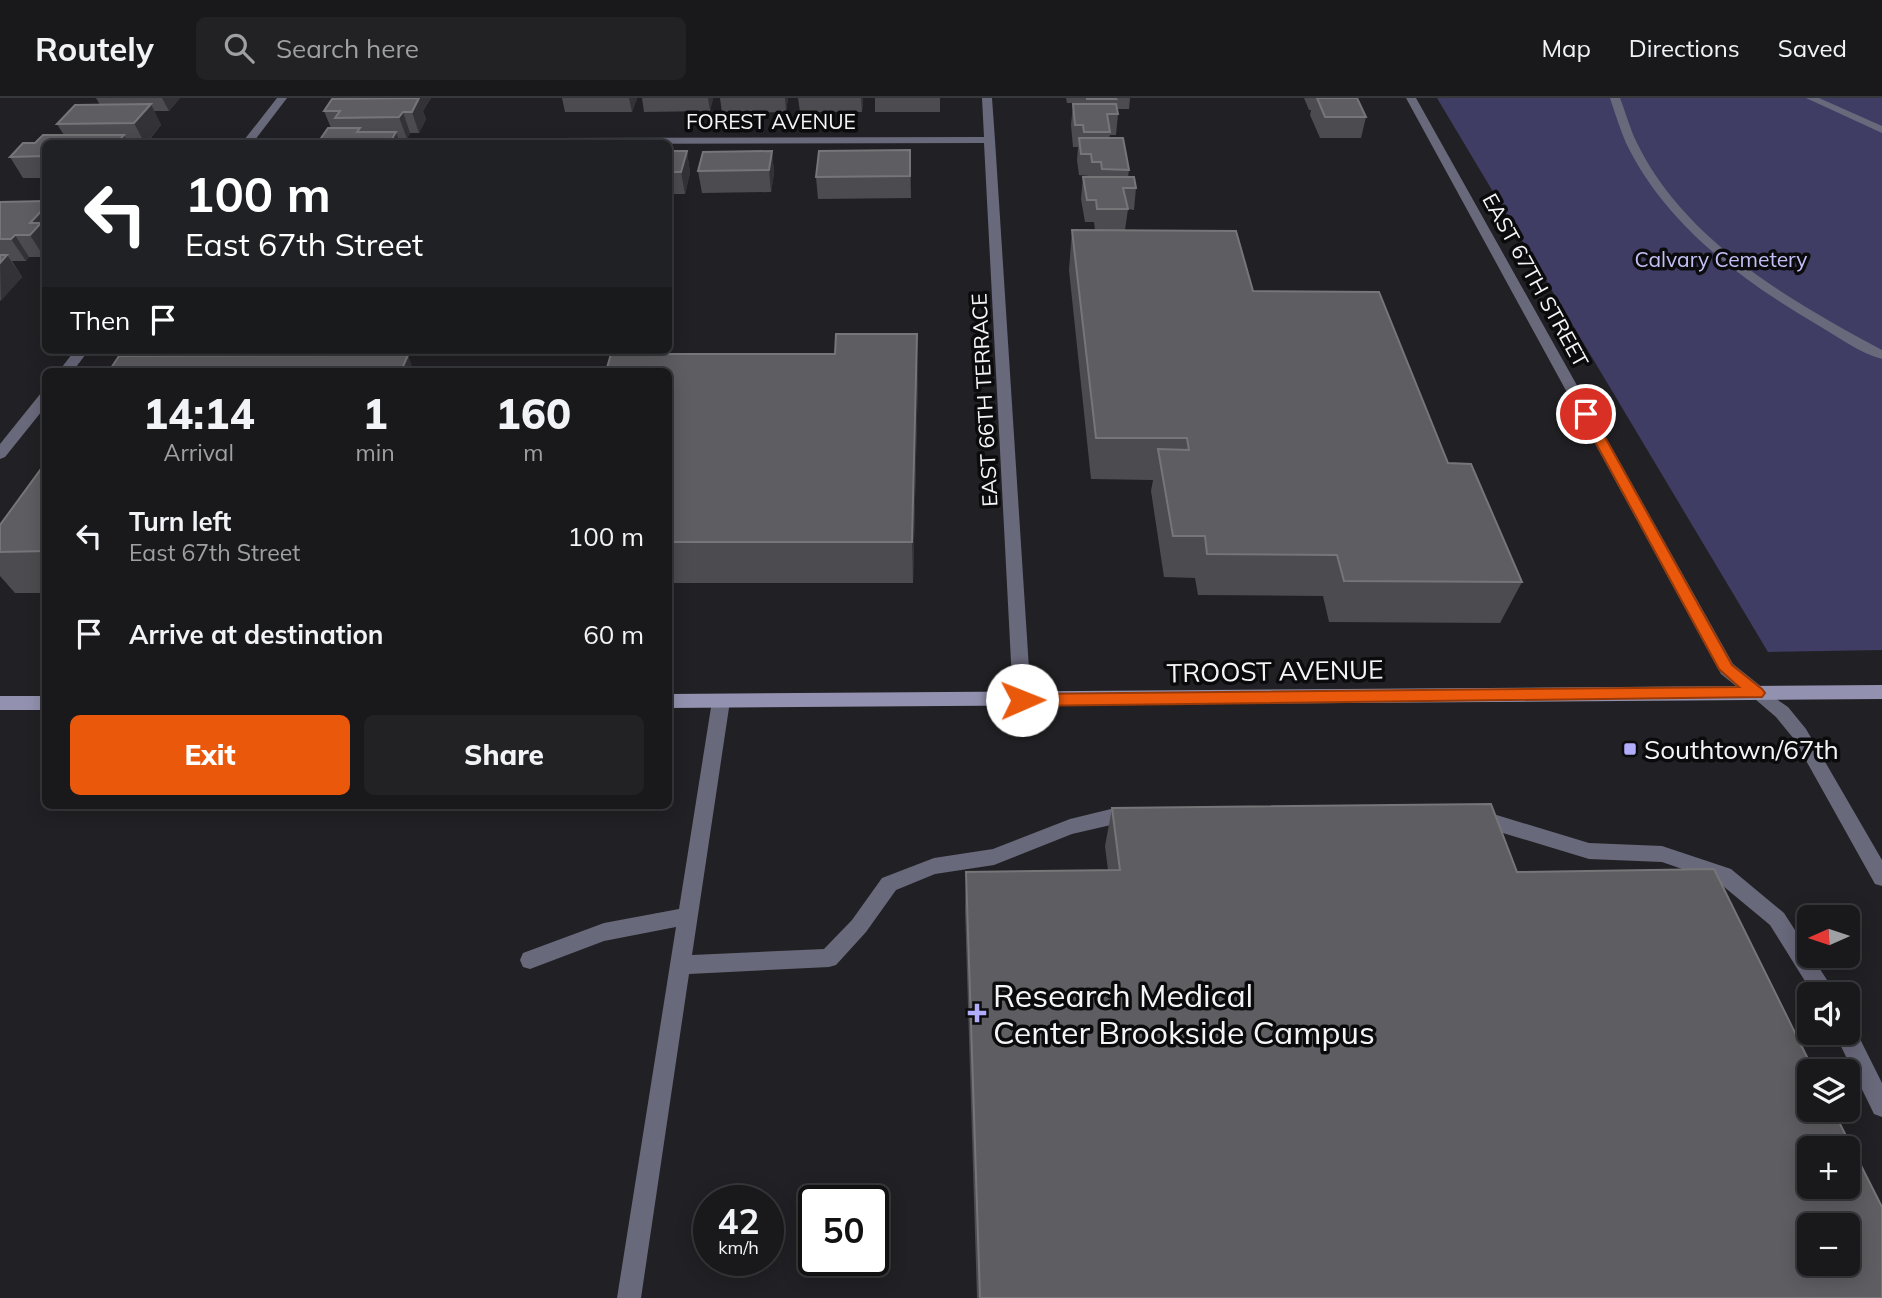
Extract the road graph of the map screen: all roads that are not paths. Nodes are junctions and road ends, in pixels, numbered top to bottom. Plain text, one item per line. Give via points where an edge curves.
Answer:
1 (282, 98) edge
2 (988, 98) edge
3 (1411, 98) edge
4 (1615, 98) edge
5 (1811, 98) edge
6 (1882, 130) edge
7 (249, 140) edge
8 (990, 140) junction
9 (672, 141) edge
10 (79, 354) edge
11 (1882, 355) edge
12 (68, 368) edge
13 (42, 401) edge
14 (0, 454) edge
15 (1882, 692) edge
16 (1757, 693) junction
17 (1022, 700) junction
18 (672, 701) edge
19 (721, 701) junction
20 (0, 703) edge
21 (42, 703) edge
22 (1461, 811) edge
23 (1153, 816) edge
24 (1882, 878) edge
25 (688, 916) junction
26 (530, 960) dead end
27 (681, 965) junction
28 (1817, 982) edge
29 (1851, 1045) edge
30 (1881, 1105) edge
31 (629, 1298) edge

1 - 7 street
2 - 8 street, EAST 66TH TERRACE
3 - 16 street, EAST 67TH STREET via 1727,669
4 - 11 street via 1622,125 1641,162 1713,247 1776,292
5 - 6 street
8 - 9 street, FOREST AVENUE
8 - 17 street, EAST 66TH TERRACE
10 - 12 street
13 - 14 street
15 - 16 main road, TROOST AVENUE
16 - 17 main road, TROOST AVENUE
16 - 24 street, EAST 67TH STREET via 1782,712 1800,734
17 - 19 main road, TROOST AVENUE
18 - 19 main road, TROOST AVENUE
19 - 25 street
20 - 21 main road
22 - 28 street via 1589,851 1662,853 1724,875 1777,919
23 - 27 street via 1111,817 1070,827 994,858 934,866 889,884 830,958
25 - 26 street via 604,932
25 - 27 street
27 - 31 street
29 - 30 street

